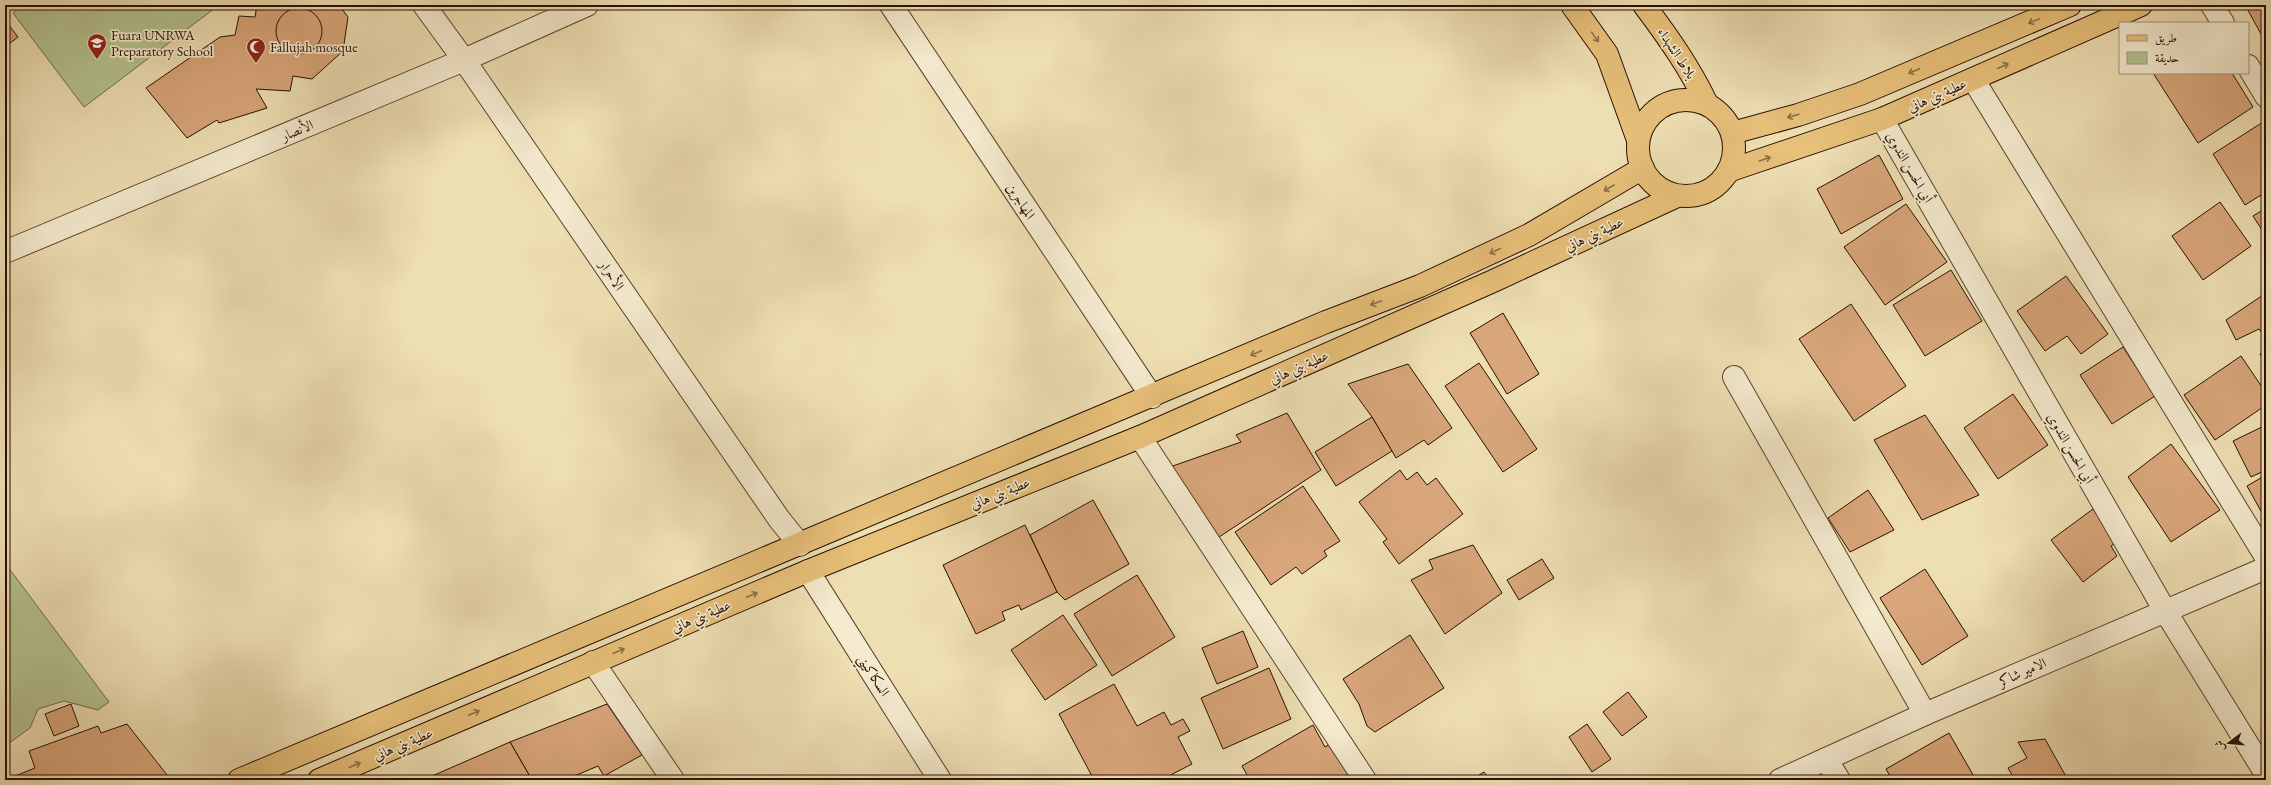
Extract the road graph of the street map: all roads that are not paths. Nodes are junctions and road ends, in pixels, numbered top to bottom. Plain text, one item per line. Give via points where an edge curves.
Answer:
1 (424, 5) edge
2 (587, 5) edge
3 (891, 5) edge
4 (1572, 5) edge
5 (1644, 5) edge
6 (2070, 5) edge
7 (2141, 5) edge
8 (2212, 5) edge
9 (2222, 22) edge
10 (464, 60) junction
11 (2249, 68) edge
12 (1973, 79) junction
13 (2266, 96) edge
14 (1707, 104) junction
15 (1882, 119) junction
16 (1732, 133) junction
17 (1638, 140) junction
18 (1643, 168) junction
19 (1728, 171) junction
20 (1677, 196) junction
21 (5, 252) edge
22 (1734, 376) dead end
23 (1152, 397) junction
24 (1140, 437) junction
25 (800, 545) junction
26 (2266, 557) edge
27 (2266, 568) edge
28 (808, 571) junction
29 (2164, 610) junction
30 (593, 662) junction
31 (1925, 714) junction
32 (1826, 759) junction
33 (2266, 774) edge
34 (239, 780) edge
35 (319, 780) edge
36 (673, 780) edge
37 (940, 780) edge
38 (1365, 780) edge
39 (1780, 780) edge
40 (1839, 780) edge

1 - 10 street, الأحرار
2 - 10 street, الأنصار
3 - 23 street, المهاجرين
4 -> 17 main road via 1608,54
5 - 14 main road, بلاط الشهداء via 1694,76
6 -> 16 main road via 1860,94 1798,115
12 -> 7 main road, عطية بني هاني
8 - 9 street
10 - 21 street, الأنصار
10 - 25 street, الأحرار via 779,519
11 - 13 street
12 - 15 main road, عطية بني هاني
12 - 26 street
14 - 16 main road via 1722,116
14 - 17 main road via 1692,100 1677,100 1663,104 1651,113 1643,125
19 -> 15 main road, عطية بني هاني
15 - 29 street, أبي الحسن الندوي
16 - 19 main road via 1734,146
17 - 18 main road via 1637,153
18 - 20 main road via 1649,180 1660,189
18 -> 23 main road via 1529,235 1420,286 1326,322
19 - 20 main road via 1719,184 1706,192
20 - 24 main road, عطية بني هاني via 1491,282
22 - 31 street
23 - 25 main road
24 - 28 main road, عطية بني هاني
24 - 38 street
25 - 34 main road
27 - 29 street, الامير شاكر
30 -> 28 main road, عطية بني هاني
28 - 37 street, السكاكيني
29 - 31 street, الامير شاكر
29 - 33 street, أبي الحسن الندوي
35 -> 30 main road, عطية بني هاني
30 - 36 street
31 - 32 street, الامير شاكر
32 - 39 street, الامير شاكر
32 - 40 street

